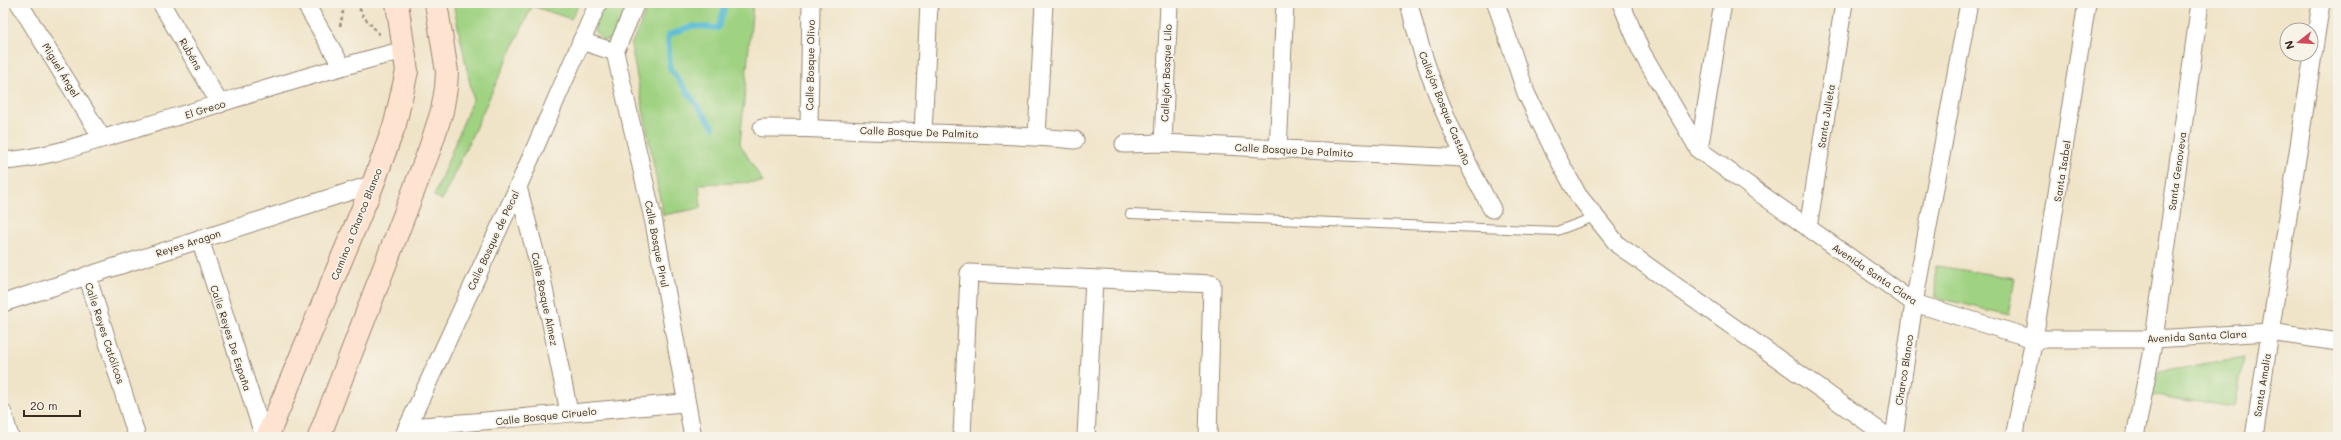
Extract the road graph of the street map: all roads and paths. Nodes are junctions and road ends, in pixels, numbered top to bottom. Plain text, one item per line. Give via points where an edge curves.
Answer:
1 (19, 3) edge
2 (161, 3) edge
3 (305, 3) edge
4 (357, 3) edge
5 (397, 3) edge
6 (436, 3) edge
7 (598, 3) edge
8 (636, 3) edge
9 (811, 3) edge
10 (929, 3) edge
11 (1044, 3) edge
12 (1169, 3) edge
13 (1285, 3) edge
14 (1408, 3) edge
15 (1496, 3) edge
16 (1621, 3) edge
17 (1723, 3) edge
18 (1844, 3) edge
19 (1969, 3) edge
20 (2087, 3) edge
21 (2200, 3) edge
22 (2321, 3) edge
23 (581, 41) junction
24 (405, 50) junction
25 (615, 52) junction
26 (341, 65) junction
27 (220, 104) junction
28 (809, 126) junction
29 (762, 128) dead end
30 (923, 133) junction
31 (1037, 136) junction
32 (102, 138) junction
33 (1076, 140) dead end
34 (1163, 143) junction
35 (1124, 144) dead end
36 (1278, 150) junction
37 (1699, 150) junction
38 (1463, 158) junction
39 (3, 161) edge
40 (373, 184) junction
41 (518, 187) junction
42 (1492, 209) dead end
43 (1130, 214) dead end
44 (1594, 217) junction
45 (1808, 228) junction
46 (200, 238) junction
47 (87, 275) junction
48 (1094, 279) junction
49 (3, 302) edge
50 (1914, 303) junction
51 (2270, 332) junction
52 (2034, 339) junction
53 (2154, 339) junction
54 (2338, 342) edge
55 (686, 403) junction
56 (569, 412) junction
57 (3, 413) edge
58 (405, 432) edge
59 (10, 437) edge
60 (137, 437) edge
61 (265, 437) edge
62 (319, 437) edge
63 (693, 437) edge
64 (962, 437) edge
65 (1086, 437) edge
66 (1208, 437) edge
67 (1888, 437) edge
68 (1894, 437) edge
69 (2014, 437) edge
70 (2135, 437) edge
71 (2254, 437) edge

1 - 32 street, Miguel Ángel
2 - 27 street, Rubéns
3 - 26 street
4 - 24 path via 363,16 380,35
5 - 24 street, Camino a Charco Blanco
6 - 62 street via 447,72 442,111
7 - 23 street
8 - 25 street
9 - 28 street, Calle Bosque Olivo
10 - 30 street
11 - 31 street
12 - 34 street, Callejón Bosque Lilo
13 - 36 street
14 - 38 street, Callejón Bosque Castaño via 1423,53
15 - 44 street via 1526,93 1578,195
16 - 37 street, Avenida Santa Clara via 1641,51
17 - 37 street
18 - 45 street, Santa Julieta
19 - 50 street
20 - 52 street, Santa Isabel
21 - 53 street, Santa Genoveva
22 - 51 street
23 - 25 street
23 - 41 street, Calle Bosque de Pecal
24 - 26 street, El Greco
24 - 40 street, Camino a Charco Blanco via 406,83 395,124
25 - 55 street, Calle Bosque Pirul via 654,223
26 - 27 street, El Greco
27 - 32 street, El Greco
28 - 29 street, Calle Bosque De Palmito
28 - 30 street, Calle Bosque De Palmito
30 - 31 street, Calle Bosque De Palmito
31 - 33 street, Calle Bosque De Palmito
32 - 39 street, El Greco via 48,154
34 - 35 street, Calle Bosque De Palmito
34 - 36 street, Calle Bosque De Palmito
36 - 38 street, Calle Bosque De Palmito
37 - 45 street, Avenida Santa Clara
38 - 42 street, Callejón Bosque Castaño
40 - 46 street, Reyes Aragon
40 - 61 street, Camino a Charco Blanco
41 - 56 street, Calle Bosque Almez via 541,274
41 - 58 street, Calle Bosque de Pecal
43 - 44 lane via 1557,231
44 - 67 street via 1618,246
45 - 50 street, Avenida Santa Clara
46 - 47 street, Reyes Aragon
46 - 61 street, Calle Reyes De España
47 - 49 street, Reyes Aragon
47 - 60 street, Calle Reyes Católicos
48 - 64 street via 970,273
48 - 65 street
48 - 66 street via 1212,284
50 - 52 street, Avenida Santa Clara
50 - 68 street, Charco Blanco
51 - 53 street, Avenida Santa Clara
51 - 54 street, Avenida Santa Clara
51 - 71 street, Santa Amalia
52 - 53 street, Avenida Santa Clara
52 - 69 street, Santa Isabel
53 - 70 street, Santa Genoveva
55 - 56 street, Calle Bosque Ciruelo
55 - 63 street, Calle Bosque Pirul
56 - 58 street, Calle Bosque Ciruelo
57 - 59 street

